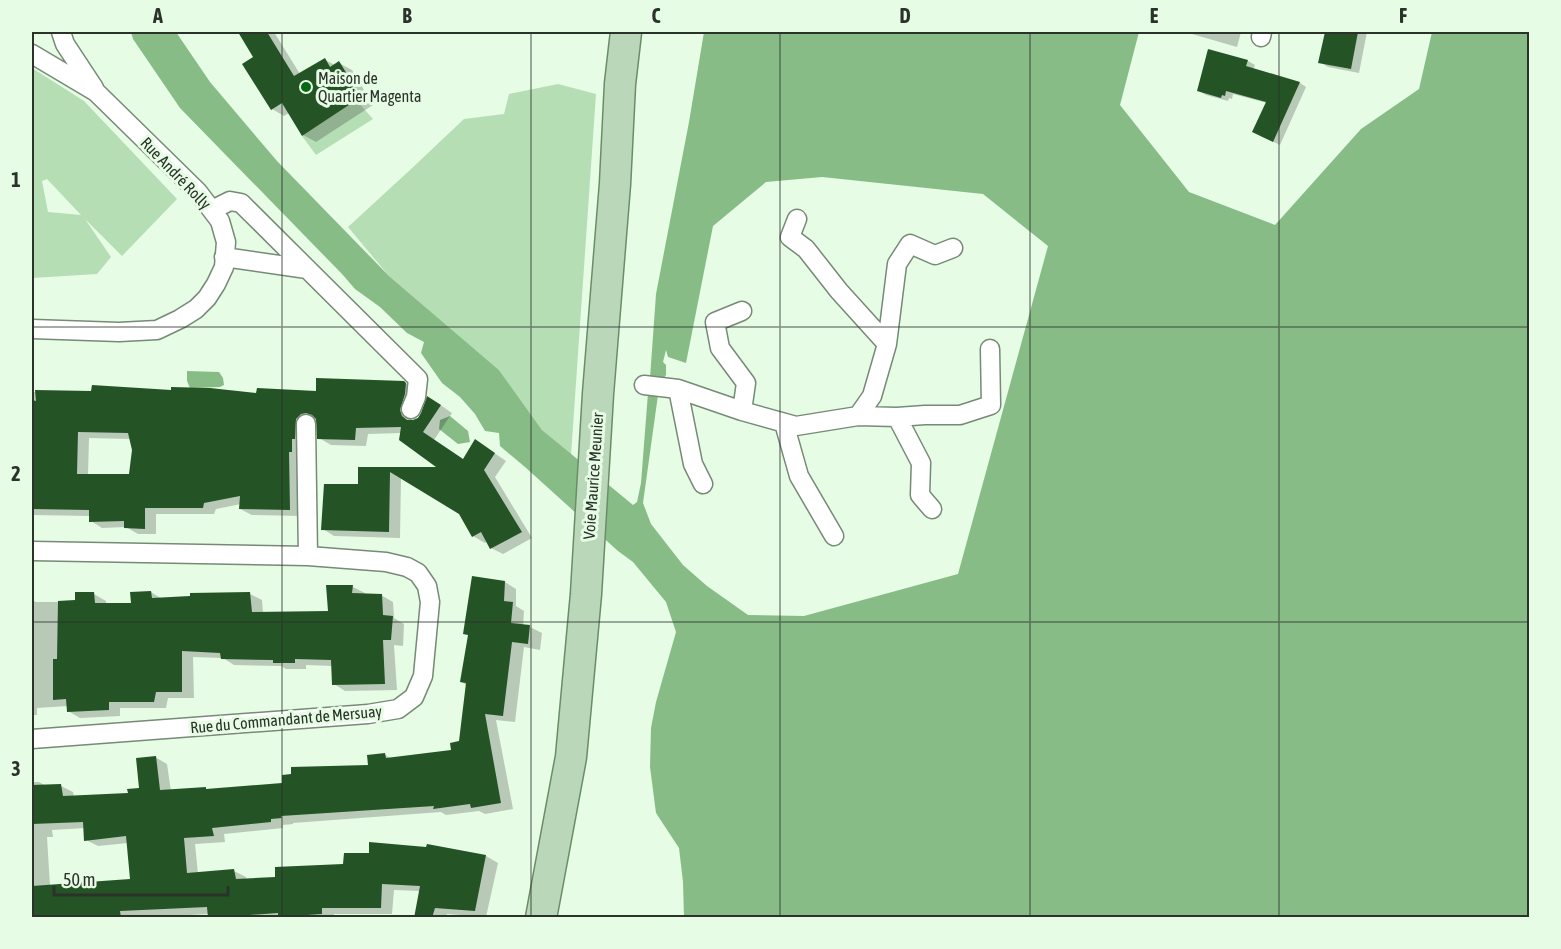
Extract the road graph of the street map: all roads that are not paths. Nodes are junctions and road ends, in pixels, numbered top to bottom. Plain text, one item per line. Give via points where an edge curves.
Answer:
1 (61, 32) edge
2 (626, 32) edge
3 (32, 54) edge
4 (96, 92) junction
5 (212, 210) junction
6 (797, 219) dead end
7 (953, 248) dead end
8 (224, 257) junction
9 (307, 269) junction
10 (742, 310) dead end
11 (32, 329) edge
12 (887, 344) junction
13 (990, 349) dead end
14 (644, 385) dead end
15 (678, 389) junction
16 (411, 409) dead end
17 (742, 411) junction
18 (858, 416) junction
19 (897, 417) junction
20 (784, 423) junction
21 (306, 424) dead end
22 (703, 484) dead end
23 (932, 509) dead end
24 (834, 536) dead end
25 (32, 551) edge
26 (308, 556) junction
27 (32, 739) edge
28 (541, 918) edge

1 - 4 street
2 - 28 main road, Voie Maurice Meunier via 571,757
3 - 4 street, Rue André Rolly
4 - 5 street, Rue André Rolly
5 - 8 street, Rue André Rolly via 226,242
5 - 9 street via 230,201 241,203
6 - 12 street via 790,237 806,249
7 - 12 street via 935,255 910,244 897,264
8 - 9 street
8 - 11 street, Rue André Rolly via 224,267 207,298 196,309 157,330
9 - 16 street via 418,379
10 - 17 street via 715,322 720,348 746,383
12 - 18 street via 872,396
13 - 19 street via 991,405 960,415
14 - 15 street
15 - 17 street
15 - 22 street via 693,464
17 - 20 street
18 - 19 street
18 - 20 street via 796,426
19 - 23 street via 921,463 920,495
20 - 24 street via 799,476
21 - 26 street
25 - 26 street, Rue du Commandant de Mersuay
26 - 27 street, Rue du Commandant de Mersuay via 407,567 418,573 427,586 430,602 423,676 414,698 398,709

